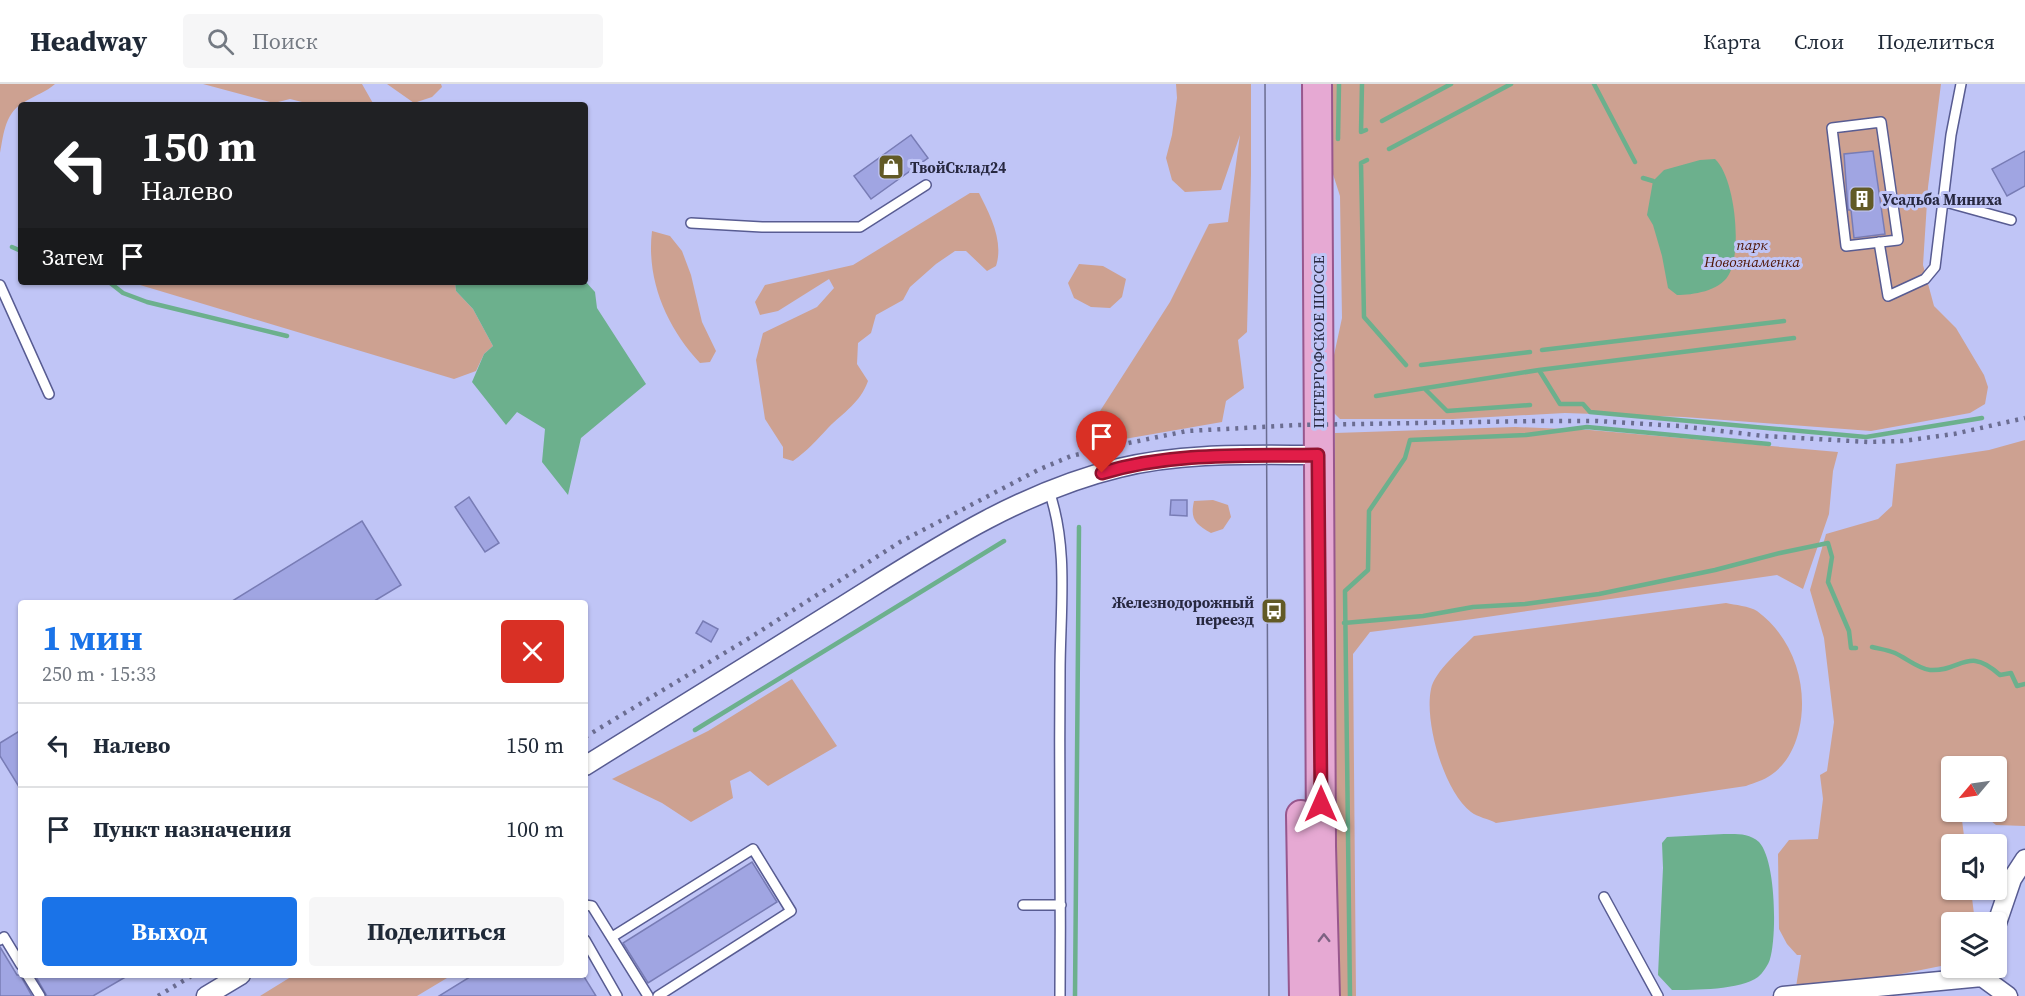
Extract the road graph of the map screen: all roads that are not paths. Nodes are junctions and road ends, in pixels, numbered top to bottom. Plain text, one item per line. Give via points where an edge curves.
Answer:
1 (1302, 84) edge
2 (1317, 84) edge
3 (1961, 84) edge
4 (926, 185) dead end
5 (1942, 201) junction
6 (2011, 220) dead end
7 (691, 223) dead end
8 (1879, 242) junction
9 (0, 285) edge
10 (49, 394) dead end
11 (1309, 455) junction
12 (1049, 491) junction
13 (588, 764) edge
14 (2025, 859) edge
15 (1604, 897) dead end
16 (588, 905) edge
17 (1023, 905) dead end
18 (1060, 905) junction
19 (2001, 912) edge
20 (612, 937) junction
21 (0, 940) edge
22 (588, 945) edge
23 (18, 960) edge
24 (1941, 977) edge
25 (29, 978) edge
26 (236, 978) edge
27 (1989, 978) edge
28 (39, 996) edge
29 (206, 996) edge
30 (617, 996) edge
31 (648, 996) edge
32 (658, 996) edge
33 (1060, 996) edge
34 (1304, 996) edge
35 (1325, 996) edge
36 (1658, 996) edge
37 (1783, 996) edge
38 (2008, 996) edge

1 - 11 main road, ПЕТЕРГОФСКОЕ ШОССЕ
2 - 11 main road, ПЕТЕРГОФСКОЕ ШОССЕ
3 - 5 lane
4 - 7 lane via 860,227
5 - 6 lane
5 - 8 lane via 1935,267 1925,279 1888,296
8 - 8 lane via 1898,240 1881,122 1832,128 1846,246
9 - 10 lane
11 - 12 street via 1151,462
11 - 34 main road, ПЕТЕРГОФСКОЕ ШОССЕ
35 -> 11 main road, ПЕТЕРГОФСКОЕ ШОССЕ
12 - 13 street via 964,531
12 - 18 lane via 1056,509 1063,591
14 - 19 street via 2012,879
15 - 36 lane
16 - 20 lane
17 - 18 lane
18 - 33 lane
20 - 31 lane
20 - 32 lane via 753,849 791,911
21 - 23 lane via 4,937
22 - 30 lane
24 - 37 street
25 - 28 lane
26 - 29 street
27 - 38 street

